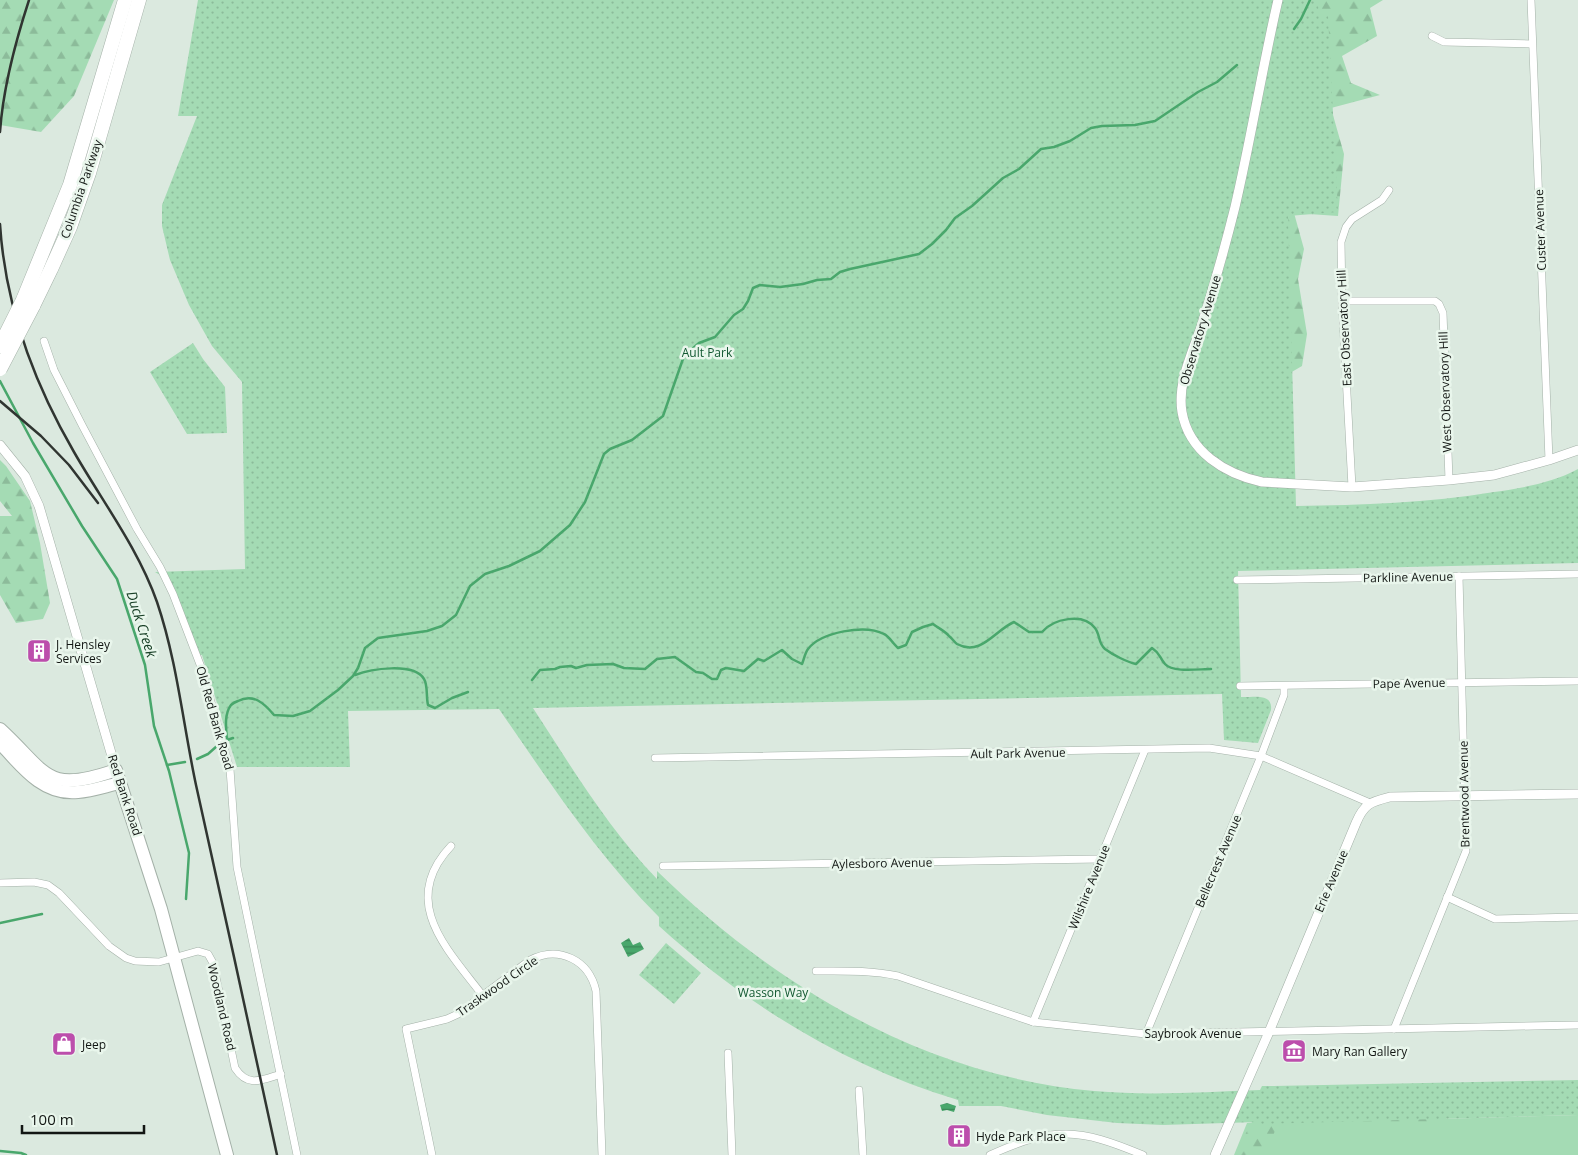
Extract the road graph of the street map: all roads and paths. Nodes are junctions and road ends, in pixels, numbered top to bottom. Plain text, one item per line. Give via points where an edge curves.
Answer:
1 (125, 0) edge
2 (139, 0) edge
3 (1278, 0) edge
4 (1531, 0) edge
5 (1432, 36) dead end
6 (1532, 44) junction
7 (1390, 190) dead end
8 (1342, 301) junction
9 (28, 303) junction
10 (44, 341) dead end
11 (0, 346) edge
12 (0, 369) edge
13 (0, 445) edge
14 (1578, 450) edge
15 (1549, 460) junction
16 (1448, 480) junction
17 (1352, 487) junction
18 (1578, 574) edge
19 (1459, 576) junction
20 (1237, 580) dead end
21 (1578, 681) edge
22 (1462, 682) junction
23 (1240, 686) dead end
24 (1284, 686) junction
25 (0, 729) edge
26 (0, 742) edge
27 (1145, 750) junction
28 (1261, 756) junction
29 (655, 758) dead end
30 (116, 770) junction
31 (120, 783) junction
32 (1578, 794) edge
33 (1465, 795) junction
34 (1370, 803) junction
35 (451, 846) dead end
36 (1101, 859) junction
37 (663, 866) dead end
38 (0, 883) edge
39 (1447, 897) junction
40 (1578, 918) edge
41 (174, 958) junction
42 (816, 971) dead end
43 (484, 996) junction
44 (1033, 1022) junction
45 (1578, 1025) edge
46 (1394, 1029) junction
47 (1269, 1032) junction
48 (1146, 1034) junction
49 (728, 1053) dead end
50 (281, 1074) junction
51 (859, 1090) dead end
52 (227, 1155) edge
53 (297, 1155) edge
54 (432, 1155) edge
55 (602, 1155) edge
56 (732, 1155) edge
57 (863, 1155) edge
58 (990, 1155) edge
59 (1143, 1155) edge
60 (1215, 1155) edge

1 - 9 highway, Columbia Parkway via 70,185
2 - 9 highway, Columbia Parkway via 89,173 70,226
3 - 17 street, Observatory Avenue via 1219,269 1184,380 1182,410 1188,433 1202,451 1226,470 1262,482
4 - 6 street, Custer Avenue
5 - 6 street via 1444,42
6 - 15 street, Custer Avenue
7 - 8 street, East Observatory Hill via 1382,200 1352,219 1342,235
8 - 16 street, West Observatory Hill via 1435,301 1440,304 1443,313
8 - 17 street, East Observatory Hill
9 - 11 highway, Columbia Parkway, bridge
9 - 12 highway, Columbia Parkway, bridge
10 - 50 street, Old Red Bank Road via 59,379 160,567 201,667 230,769 237,867
13 - 30 street, Red Bank Road via 25,476 39,506
14 - 15 street, Observatory Avenue
15 - 16 street, Observatory Avenue via 1494,475
16 - 17 street, Observatory Avenue
18 - 19 street, Parkline Avenue
19 - 20 street, Parkline Avenue
19 - 22 street, Brentwood Avenue
21 - 22 street, Pape Avenue
22 - 24 street, Pape Avenue
22 - 33 street, Brentwood Avenue
23 - 24 street, Pape Avenue
24 - 28 street, Bellecrest Avenue via 1284,695
25 - 30 highway via 48,776 73,782
26 - 31 highway via 35,779 54,790 77,792
27 - 28 street, Ault Park Avenue via 1209,748
27 - 29 street, Ault Park Avenue
27 - 36 street, Wilshire Avenue
28 - 34 street, Ault Park Avenue
28 - 48 street, Bellecrest Avenue
30 - 31 highway, Red Bank Road
31 - 41 highway, Red Bank Road
32 - 33 street
33 - 34 street via 1390,797
33 - 39 street, Brentwood Avenue via 1466,851
34 - 47 street, Erie Avenue via 1356,823
35 - 43 street via 442,855 432,876 428,898 432,921 443,943
36 - 37 street, Aylesboro Avenue
36 - 44 street, Wilshire Avenue
38 - 41 street, Woodland Road via 48,885 103,941 126,958 150,962
39 - 40 street via 1495,919
39 - 46 street, Brentwood Avenue
41 - 50 street, Woodland Road via 198,951 211,958 235,1068 241,1076 255,1081
41 - 52 highway, Red Bank Road
42 - 44 street, Saybrook Avenue via 861,970 898,976
43 - 54 street, Traskwood Circle via 447,1019 406,1029
43 - 55 street, Traskwood Circle via 530,960 544,954 570,957 587,970 596,991
44 - 48 street, Saybrook Avenue
45 - 46 street, Saybrook Avenue
46 - 47 street, Saybrook Avenue
47 - 48 street, Saybrook Avenue
47 - 60 street, Erie Avenue
49 - 56 street
50 - 53 street, Old Red Bank Road
51 - 57 street
58 - 59 street via 1035,1137 1065,1134 1110,1141

